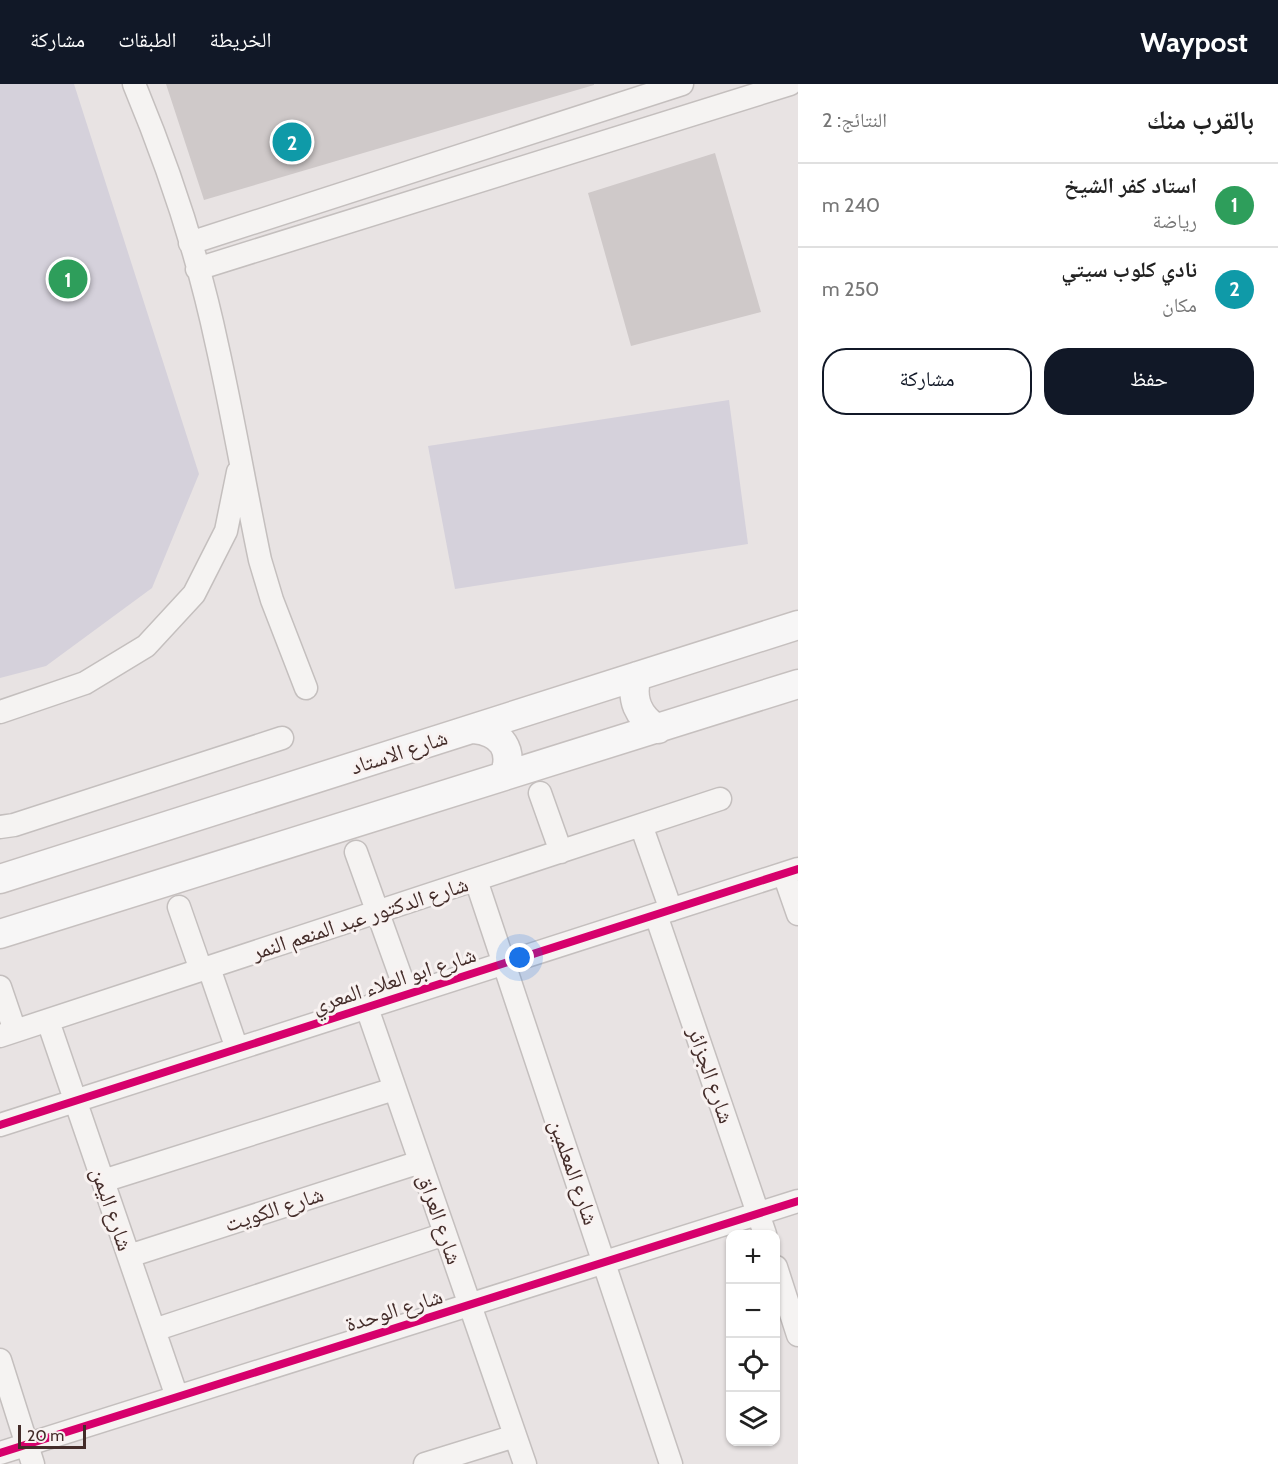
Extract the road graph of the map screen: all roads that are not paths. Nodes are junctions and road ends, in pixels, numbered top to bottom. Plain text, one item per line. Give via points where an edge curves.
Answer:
1 (134, 84) edge
2 (682, 84) edge
3 (790, 84) edge
4 (190, 243) junction
5 (197, 269) junction
6 (240, 465) junction
7 (798, 625) edge
8 (637, 676) junction
9 (798, 684) edge
10 (306, 688) dead end
11 (0, 712) edge
12 (474, 729) junction
13 (658, 729) junction
14 (282, 738) dead end
15 (504, 776) junction
16 (540, 793) dead end
17 (720, 799) dead end
18 (641, 825) junction
19 (0, 827) edge
20 (356, 852) dead end
21 (561, 852) junction
22 (791, 871) edge
23 (0, 879) edge
24 (476, 879) junction
25 (179, 907) dead end
26 (378, 912) junction
27 (664, 912) junction
28 (798, 914) edge
29 (0, 934) edge
30 (504, 964) junction
31 (205, 969) junction
32 (0, 987) edge
33 (407, 994) junction
34 (366, 1008) junction
35 (48, 1021) junction
36 (8, 1034) edge
37 (237, 1049) junction
38 (394, 1089) junction
39 (76, 1101) junction
40 (0, 1125) edge
41 (420, 1162) junction
42 (103, 1181) junction
43 (798, 1201) edge
44 (762, 1224) edge
45 (445, 1234) junction
46 (129, 1256) junction
47 (604, 1263) junction
48 (780, 1279) edge
49 (470, 1305) junction
50 (154, 1330) junction
51 (798, 1335) edge
52 (2, 1369) edge
53 (177, 1397) junction
54 (515, 1436) junction
55 (0, 1453) edge
56 (30, 1454) edge
57 (425, 1464) edge
58 (525, 1464) edge
59 (672, 1464) edge

1 - 4 street via 160,147
2 - 4 street
3 - 5 street
4 - 5 street
5 - 6 street via 217,345
6 - 10 street via 260,560
6 - 11 street via 226,531 194,594 146,646 85,683
7 - 8 main road, شارع الاستاد
8 - 12 main road, شارع الاستاد
8 - 13 main road via 636,707
9 - 13 main road
12 - 15 main road via 495,735 503,744 508,754
12 - 23 main road, شارع الاستاد
13 - 15 main road
14 - 19 street
15 - 29 main road
16 - 21 street
17 - 18 street, شارع الدكتور عبد المنعم النمر
18 - 21 street, شارع الدكتور عبد المنعم النمر
18 - 27 street, شارع الجزائر
20 - 26 street
21 - 24 street, شارع الدكتور عبد المنعم النمر
22 - 27 street, شارع ابو العلاء المعري
22 - 28 street
24 - 26 street, شارع الدكتور عبد المنعم النمر
24 - 30 street, شارع المعلمين
25 - 31 street
26 - 31 street, شارع الدكتور عبد المنعم النمر
26 - 33 street
27 - 30 street, شارع ابو العلاء المعري
27 - 44 street, شارع الجزائر
30 - 33 street, شارع ابو العلاء المعري
30 - 47 street, شارع المعلمين
31 - 35 street, شارع الدكتور عبد المنعم النمر
31 - 37 street
32 - 36 street
33 - 34 street, شارع ابو العلاء المعري
34 - 37 street, شارع ابو العلاء المعري
34 - 38 street, شارع العراق
35 - 36 street, شارع الدكتور عبد المنعم النمر
35 - 39 street, شارع اليمن
37 - 39 street, شارع ابو العلاء المعري
38 - 41 street, شارع العراق
38 - 42 street
39 - 40 street, شارع ابو العلاء المعري
39 - 42 street, شارع اليمن
41 - 45 street, شارع العراق
41 - 46 street, شارع الكويت
42 - 46 street, شارع اليمن
43 - 44 street, شارع الوحدة
44 - 47 street, شارع الوحدة
45 - 49 street, شارع العراق
45 - 50 street
46 - 50 street, شارع اليمن
47 - 49 street, شارع الوحدة
47 - 59 street, شارع المعلمين
48 - 51 street
49 - 53 street, شارع الوحدة
49 - 54 street, شارع العراق
50 - 53 street, شارع اليمن
52 - 56 street
53 - 56 street, شارع الوحدة
54 - 57 street
54 - 58 street, شارع العراق
55 - 56 street, شارع الوحدة

